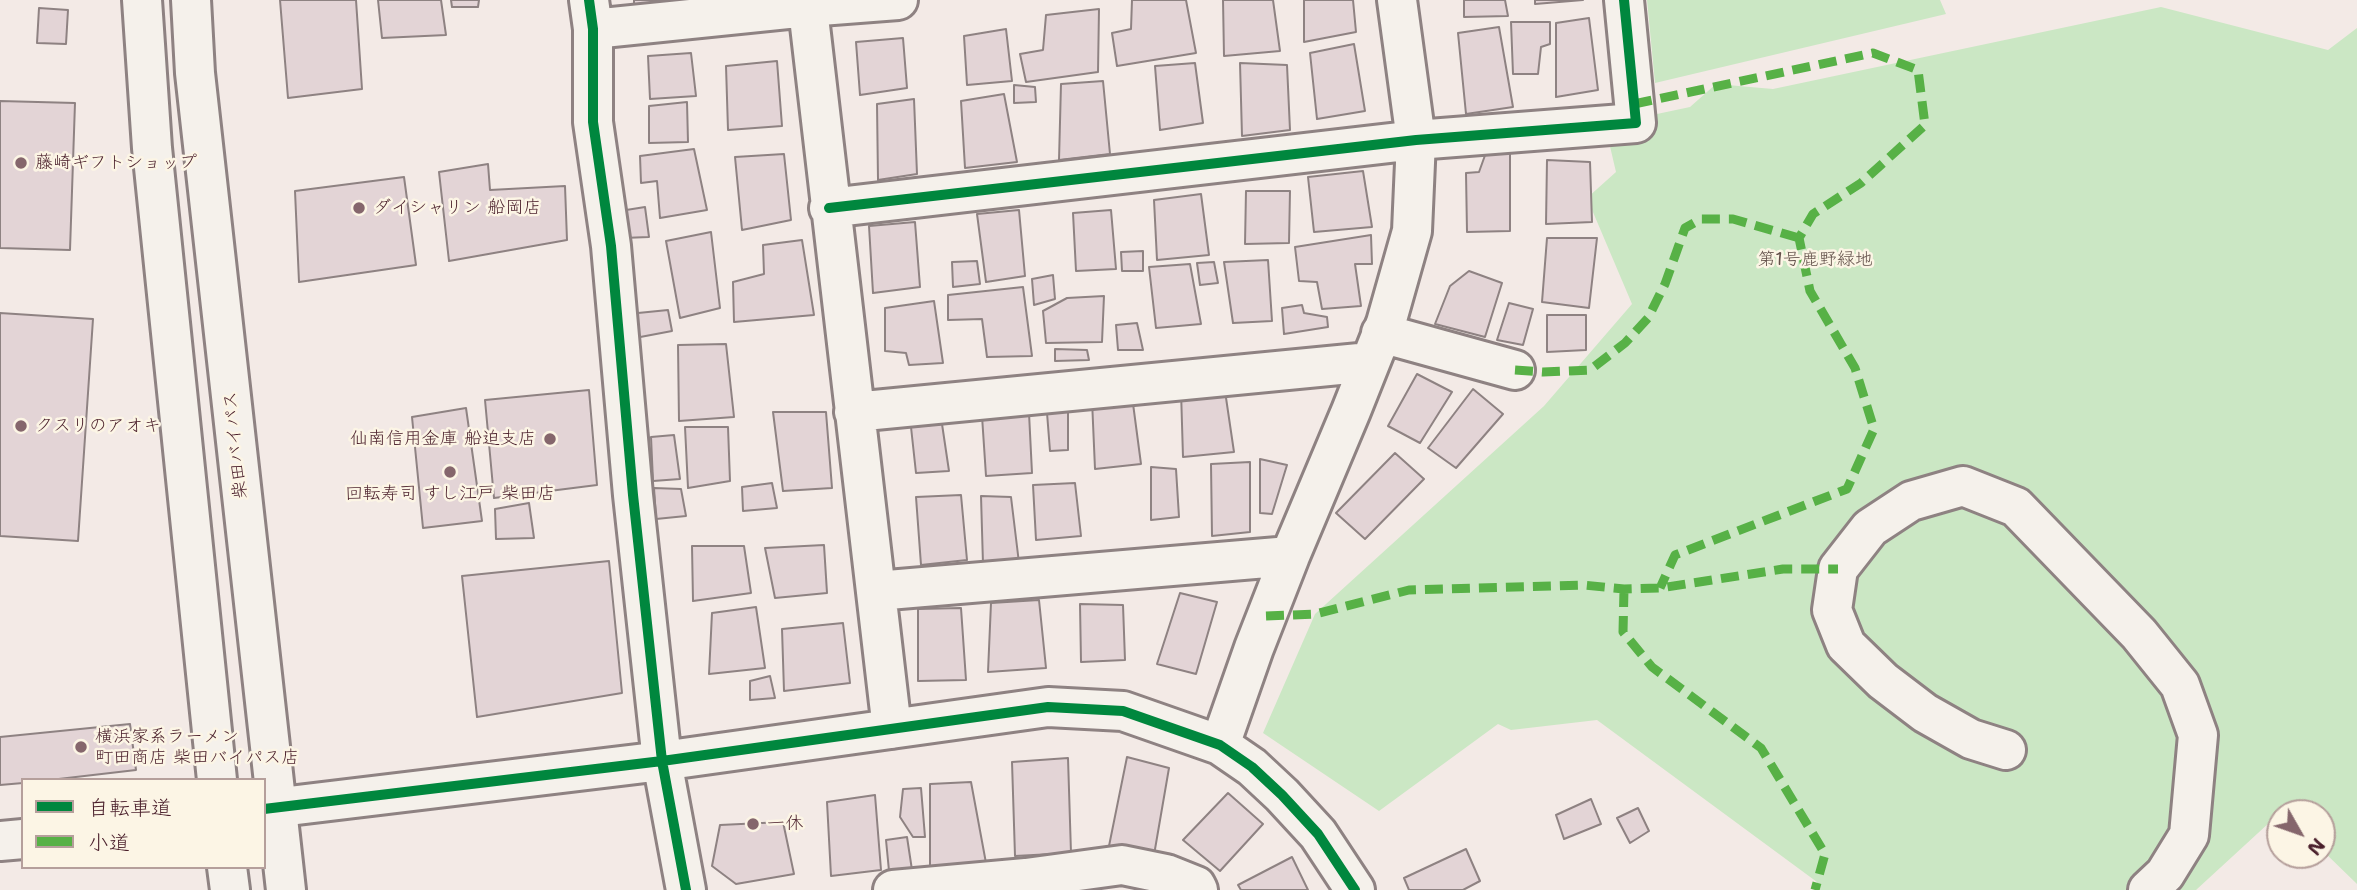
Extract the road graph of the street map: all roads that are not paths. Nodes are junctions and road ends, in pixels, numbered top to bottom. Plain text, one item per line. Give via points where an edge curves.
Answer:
1 (142, 0) edge
2 (191, 0) edge
3 (898, 0) edge
4 (1397, 0) edge
5 (1624, 0) edge
6 (807, 3) edge
7 (591, 14) edge
8 (1416, 140) junction
9 (829, 208) junction
10 (1376, 348) junction
11 (1515, 369) dead end
12 (854, 412) junction
13 (1290, 556) junction
14 (876, 591) junction
15 (892, 729) junction
16 (1220, 746) junction
17 (2006, 750) dead end
18 (662, 761) junction
19 (217, 778) edge
20 (270, 808) edge
21 (21, 839) edge
22 (0, 841) edge
23 (227, 869) edge
24 (230, 890) edge
25 (286, 890) edge
26 (686, 890) edge
27 (893, 890) edge
28 (1198, 890) edge
29 (1354, 890) edge
30 (2148, 890) edge

1 - 19 main road via 152,148
2 - 20 main road, 柴田バイパス
3 - 6 main road
4 - 8 main road
5 - 8 main road via 1636,123
6 - 7 main road
6 - 9 main road
7 - 18 main road via 593,122 611,246
8 - 9 main road
8 - 10 main road via 1412,231
9 - 12 main road
10 - 11 main road
10 - 12 main road
10 - 13 main road
12 - 14 main road
13 - 14 main road
13 - 16 main road
14 - 15 main road
15 - 16 main road via 1048,707 1086,708 1123,711
15 - 18 main road
16 - 29 main road via 1282,795 1318,834
17 - 30 main road via 1971,739 1936,720 1883,681 1846,645 1832,610 1838,569 1870,528 1911,501 1963,486 2016,507 2139,634 2180,685 2198,735 2189,835 2165,874
18 - 20 main road
18 - 26 main road
20 - 25 main road, 柴田バイパス
21 - 22 main road
23 - 24 main road
27 - 28 main road via 1122,865 1166,874

